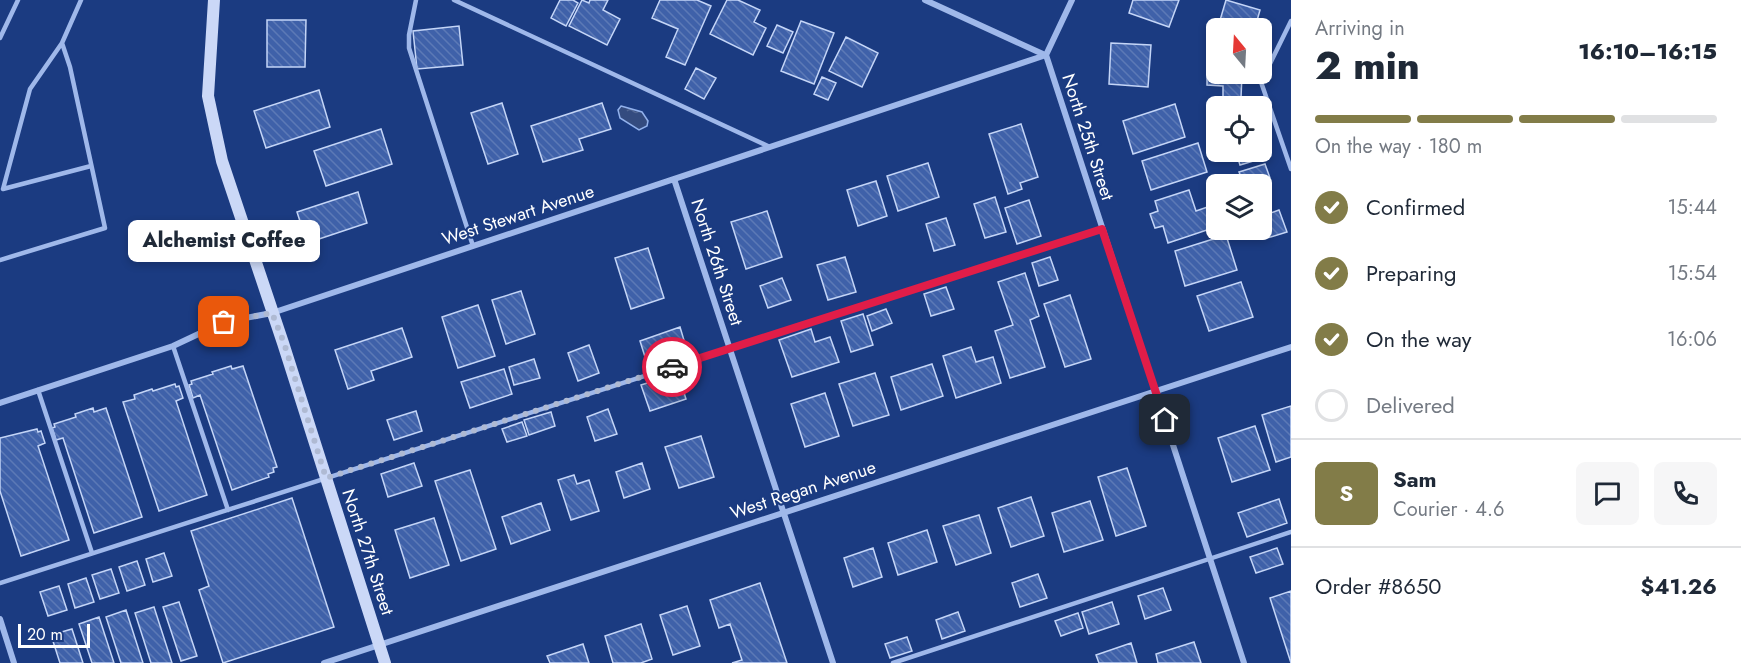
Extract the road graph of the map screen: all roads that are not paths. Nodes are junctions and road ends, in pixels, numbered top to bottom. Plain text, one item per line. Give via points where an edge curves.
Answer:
1 (18, 0) edge
2 (81, 0) edge
3 (214, 0) edge
4 (416, 0) edge
5 (454, 0) edge
6 (925, 0) edge
7 (1072, 0) edge
8 (1291, 21) edge
9 (0, 39) edge
10 (62, 43) junction
11 (1046, 55) junction
12 (770, 147) junction
13 (91, 166) junction
14 (1291, 169) edge
15 (674, 179) junction
16 (1, 190) edge
17 (1102, 229) junction
18 (473, 246) junction
19 (0, 260) edge
20 (272, 313) junction
21 (173, 346) junction
22 (1291, 346) edge
23 (730, 349) junction
24 (38, 390) junction
25 (1155, 391) junction
26 (0, 403) edge
27 (326, 478) junction
28 (228, 510) junction
29 (784, 513) junction
30 (1291, 532) edge
31 (92, 553) junction
32 (1210, 558) junction
33 (0, 583) edge
34 (0, 619) edge
35 (379, 645) junction
36 (14, 663) edge
37 (324, 663) edge
38 (385, 663) edge
39 (832, 663) edge
40 (893, 663) edge
41 (1244, 663) edge

1 - 9 lane
2 - 10 lane
3 - 20 street, North 27th Street via 208,96 222,161
4 - 18 lane via 409,48
5 - 12 lane
6 - 11 street
7 - 11 street, North 25th Street
8 - 14 lane via 1261,82
10 - 13 lane
10 - 16 lane via 30,89
11 - 12 street, West Stewart Avenue
11 - 17 street, North 25th Street
12 - 15 street, West Stewart Avenue
13 - 16 lane
13 - 19 lane via 105,228
15 - 18 street, West Stewart Avenue
15 - 23 street, North 26th Street
17 - 23 lane
17 - 25 street, North 25th Street
18 - 20 street, West Stewart Avenue
20 - 21 street, West Stewart Avenue via 224,322
20 - 27 street, North 27th Street
21 - 24 street, West Stewart Avenue
21 - 28 lane
22 - 25 street, West Regan Avenue
23 - 27 lane
23 - 29 street, North 26th Street
24 - 26 street, West Stewart Avenue
24 - 31 lane
25 - 29 street, West Regan Avenue
25 - 32 street, North 25th Street
27 - 28 lane
27 - 35 street, North 27th Street
28 - 31 lane
29 - 35 street, West Regan Avenue
29 - 39 street, North 26th Street
30 - 32 lane
31 - 33 lane
32 - 40 lane
32 - 41 street, North 25th Street
34 - 36 street
35 - 37 street, West Regan Avenue
35 - 38 street, North 27th Street

